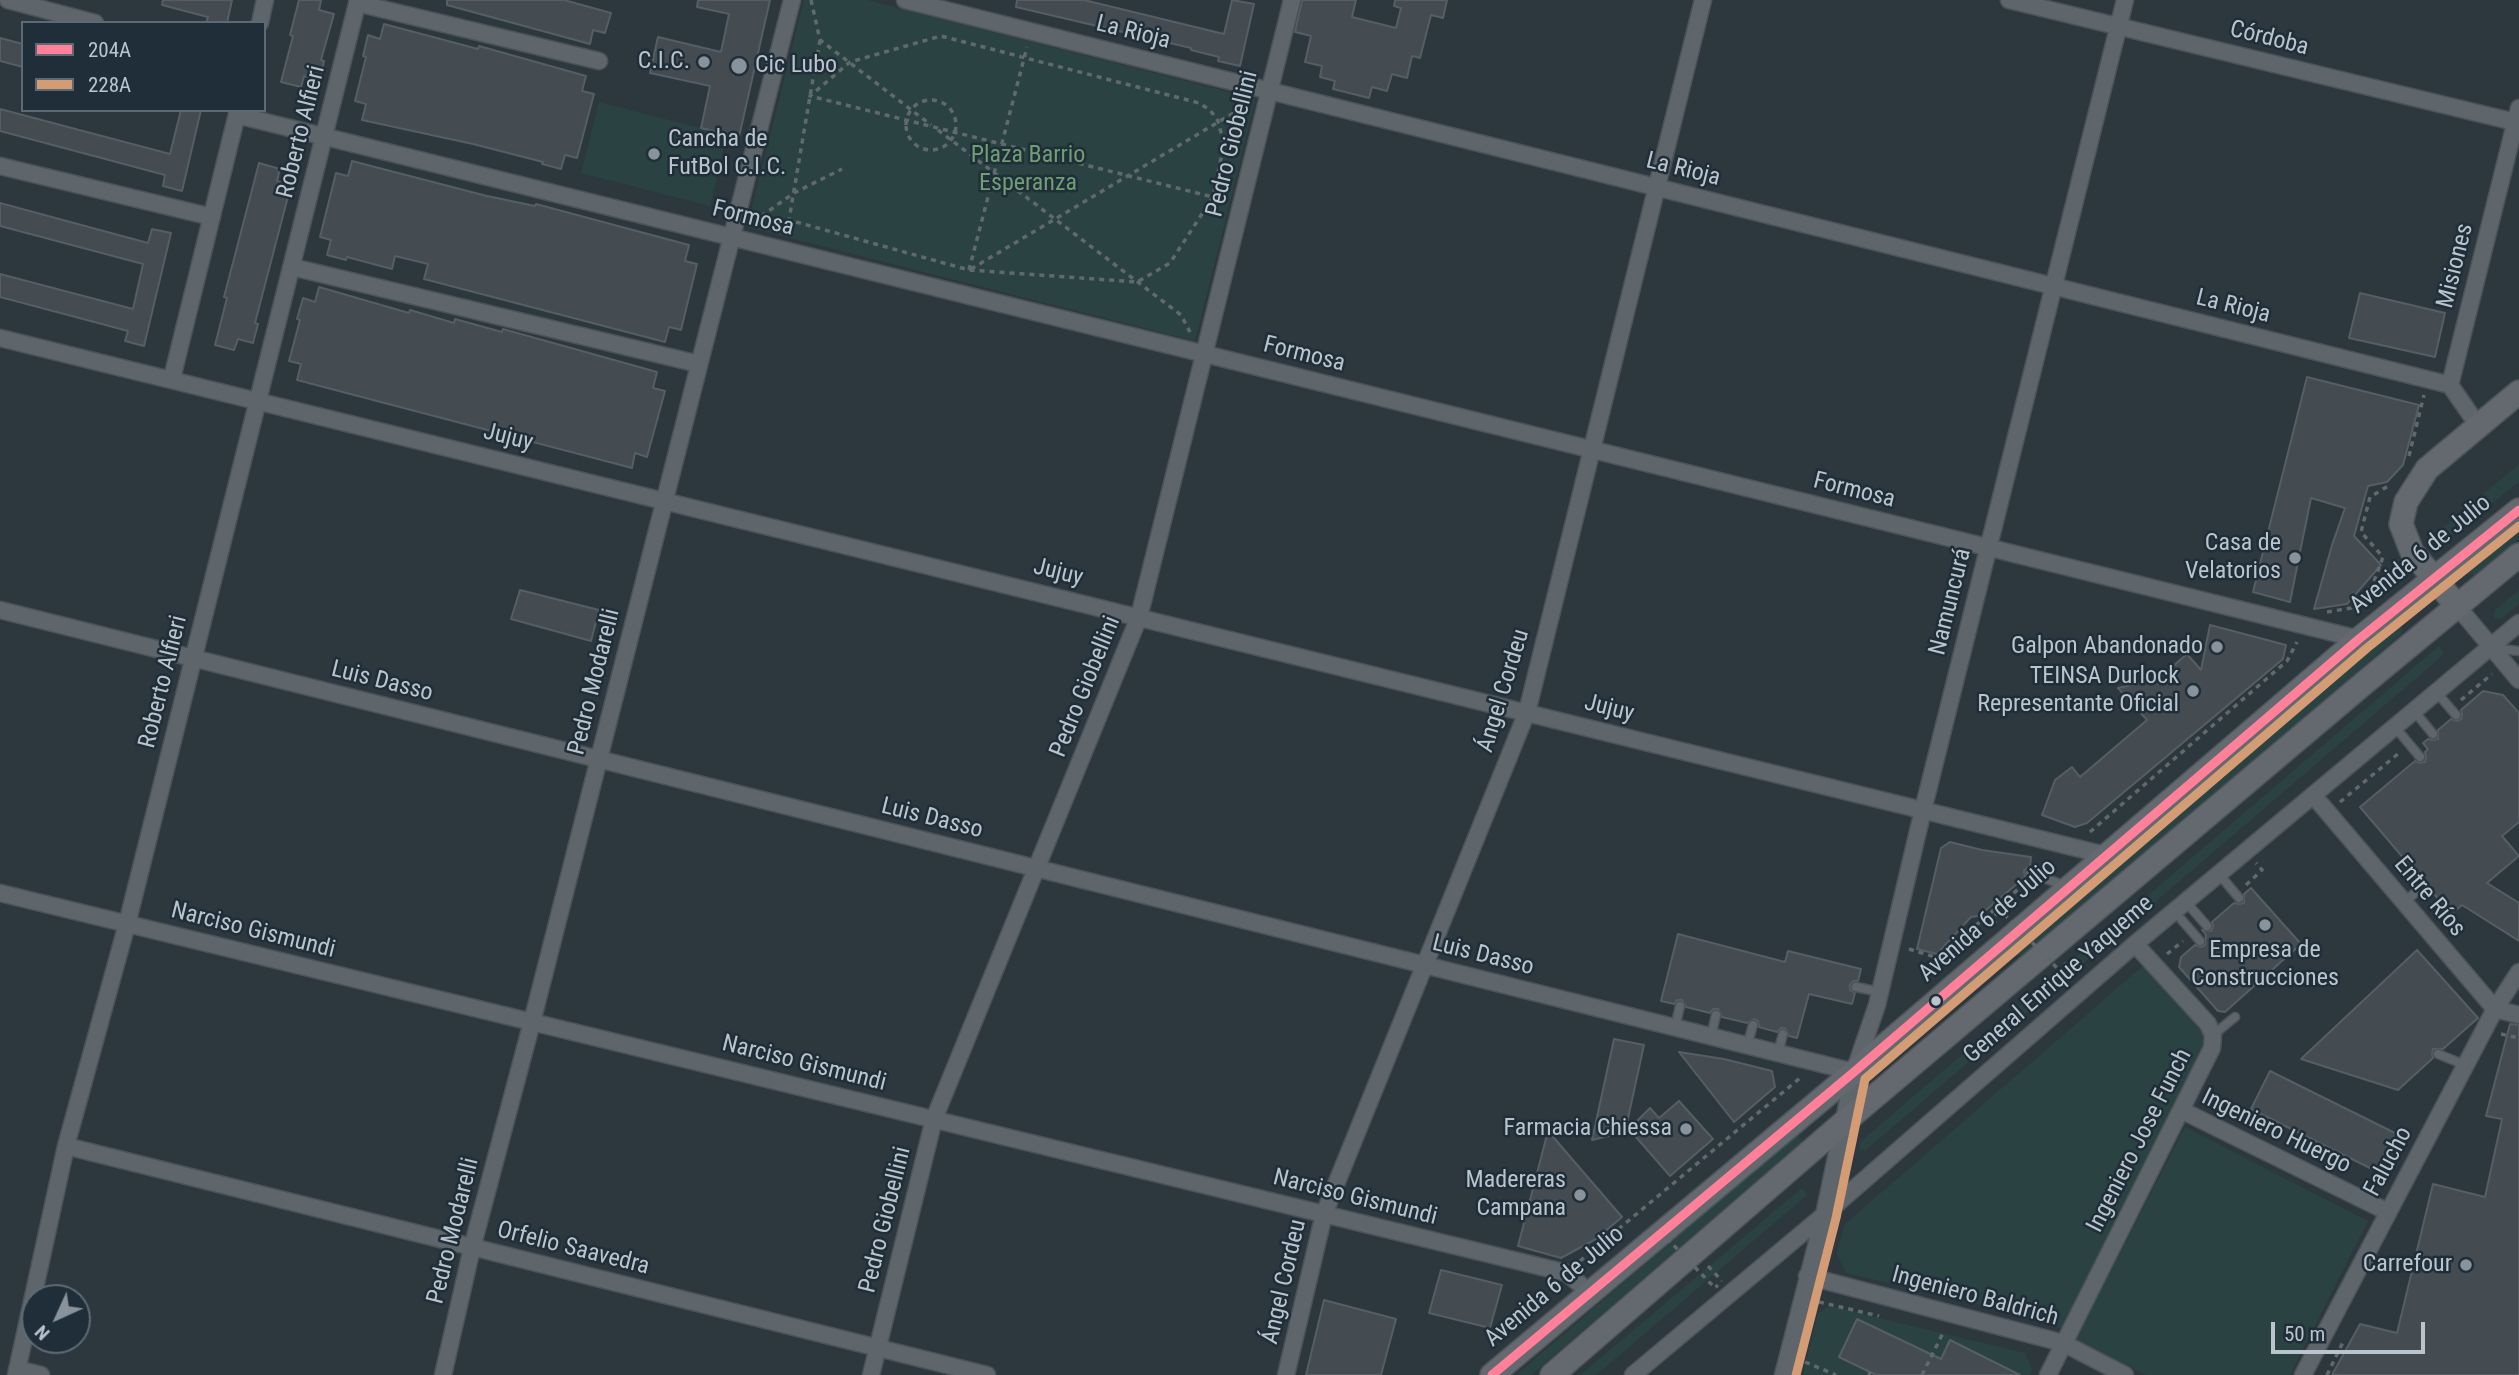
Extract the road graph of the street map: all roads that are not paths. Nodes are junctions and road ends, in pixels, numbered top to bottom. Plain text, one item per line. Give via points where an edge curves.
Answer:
1 (8, 0) edge
2 (265, 0) edge
3 (792, 0) edge
4 (905, 0) edge
5 (1292, 0) edge
6 (1703, 0) edge
7 (2009, 0) edge
8 (2125, 0) edge
9 (357, 1) edge
10 (87, 21) edge
11 (260, 21) edge
12 (2118, 26) junction
13 (599, 61) dead end
14 (1269, 91) junction
15 (238, 113) edge
16 (2518, 118) edge
17 (324, 137) junction
18 (0, 166) edge
19 (1657, 187) junction
20 (212, 217) junction
21 (731, 237) junction
22 (292, 267) junction
23 (2053, 286) junction
24 (0, 338) edge
25 (1204, 354) junction
26 (699, 364) junction
27 (172, 378) junction
28 (2450, 385) junction
29 (2519, 392) edge
30 (259, 400) junction
31 (2479, 427) junction
32 (1592, 450) junction
33 (664, 500) junction
34 (2519, 510) edge
35 (1988, 548) junction
36 (2519, 555) edge
37 (2433, 578) junction
38 (2457, 607) junction
39 (0, 610) edge
40 (1139, 617) junction
41 (2519, 623) edge
42 (2360, 639) junction
43 (2491, 647) junction
44 (2519, 651) edge
45 (194, 658) junction
46 (2519, 680) edge
47 (2437, 692) junction
48 (2414, 711) junction
49 (1527, 712) junction
50 (2456, 715) dead end
51 (2395, 727) junction
52 (2433, 734) dead end
53 (2420, 757) dead end
54 (598, 759) junction
55 (2313, 795) junction
56 (1923, 810) junction
57 (2105, 855) junction
58 (1037, 868) junction
59 (2219, 873) junction
60 (2032, 874) road end
61 (2069, 887) junction
62 (2417, 891) dead end
63 (0, 893) edge
64 (2237, 896) road end
65 (2404, 902) junction
66 (2179, 906) junction
67 (127, 924) junction
68 (2207, 926) dead end
69 (2200, 941) dead end
70 (2135, 944) junction
71 (1425, 965) junction
72 (2519, 972) edge
73 (1856, 987) dead end
74 (1880, 992) junction
75 (1680, 1006) dead end
76 (2495, 1009) junction
77 (1716, 1015) dead end
78 (2519, 1015) edge
79 (2235, 1017) dead end
80 (532, 1022) junction
81 (1753, 1025) dead end
82 (1675, 1027) junction
83 (1783, 1034) dead end
84 (2213, 1035) junction
85 (1711, 1036) junction
86 (1747, 1045) junction
87 (1778, 1053) junction
88 (2438, 1054) dead end
89 (2465, 1065) junction
90 (1854, 1072) junction
91 (2181, 1110) junction
92 (934, 1119) junction
93 (1842, 1124) junction
94 (66, 1146) junction
95 (2388, 1212) junction
96 (1324, 1214) junction
97 (1824, 1215) junction
98 (472, 1248) junction
99 (1807, 1276) junction
100 (1590, 1293) junction
101 (2063, 1343) junction
102 (877, 1349) junction
103 (17, 1372) edge
104 (41, 1375) edge
105 (443, 1375) edge
106 (871, 1375) edge
107 (987, 1375) edge
108 (1286, 1375) edge
109 (1492, 1375) edge
110 (1552, 1375) edge
111 (1633, 1375) edge
112 (1783, 1375) edge
113 (2048, 1375) edge
114 (2125, 1375) edge
115 (2303, 1375) edge

1 - 10 street
2 - 11 street
3 - 21 street, Pedro Modarelli
4 - 14 street, La Rioja
5 - 14 street, Pedro Giobellini
6 - 19 street, Ángel Cordeu
7 - 12 street, Córdoba
8 - 12 street, Namuncurá
9 - 13 street
9 - 17 street, Roberto Alfieri
12 - 16 street, Córdoba
12 - 23 street, Namuncurá
14 - 19 street, La Rioja
14 - 25 street, Pedro Giobellini
15 - 17 street, Formosa
15 - 20 street
16 - 28 street, Misiones
17 - 21 street, Formosa
17 - 22 street, Roberto Alfieri
18 - 20 street
19 - 23 street, La Rioja
19 - 32 street, Ángel Cordeu
20 - 27 street
21 - 25 street, Formosa
21 - 26 street, Pedro Modarelli
22 - 26 street
22 - 30 street, Roberto Alfieri
23 - 28 street, La Rioja
23 - 35 street, Namuncurá
24 - 27 street, Jujuy
25 - 32 street, Formosa
25 - 40 street, Pedro Giobellini
26 - 33 street, Pedro Modarelli
27 - 30 street, Jujuy
28 - 31 street
29 - 31 main road
30 - 33 street, Jujuy
30 - 45 street, Roberto Alfieri
31 - 37 main road via 2427,469 2406,502 2401,524 2412,552
32 - 35 street, Formosa
32 - 49 street, Ángel Cordeu
33 - 40 street, Jujuy
33 - 54 street, Pedro Modarelli
34 - 37 main road, Avenida 6 de Julio
35 - 42 street, Formosa
35 - 56 street, Namuncurá
36 - 38 main road
37 - 38 main road
37 - 42 main road, Avenida 6 de Julio
38 - 43 street
38 - 93 main road
39 - 45 street, Luis Dasso
40 - 49 street, Jujuy
40 - 58 street, Pedro Giobellini
41 - 43 street, General Enrique Yaqueme
42 - 57 main road, Avenida 6 de Julio
43 - 44 lane
43 - 46 street
43 - 47 street, General Enrique Yaqueme
45 - 54 street, Luis Dasso
45 - 67 street, Roberto Alfieri
47 - 48 street, General Enrique Yaqueme
47 - 50 lane
48 - 51 street, General Enrique Yaqueme
48 - 52 lane
49 - 56 street, Jujuy
49 - 71 street, Ángel Cordeu
51 - 53 lane
51 - 55 street, General Enrique Yaqueme
54 - 58 street, Luis Dasso
54 - 80 street, Pedro Modarelli
55 - 59 street, General Enrique Yaqueme
55 - 65 street, Entre Ríos
56 - 57 street, Jujuy
56 - 74 street, Namuncurá
57 - 61 main road, Avenida 6 de Julio
58 - 71 street, Luis Dasso
58 - 92 street, Pedro Giobellini
59 - 64 lane
59 - 66 street, General Enrique Yaqueme
60 - 61 lane
61 - 90 main road, Avenida 6 de Julio
62 - 65 lane
63 - 67 street, Narciso Gismundi
65 - 76 street, Entre Ríos
66 - 68 lane
66 - 69 lane
66 - 70 street, General Enrique Yaqueme
67 - 80 street, Narciso Gismundi
67 - 94 street, Roberto Alfieri
70 - 84 street, Ingeniero Jose Funch
70 - 97 street, General Enrique Yaqueme
71 - 82 street, Luis Dasso
71 - 96 street, Ángel Cordeu
72 - 76 street, Falucho
73 - 74 lane
74 - 90 street, Namuncurá
75 - 82 lane
76 - 78 street
76 - 89 street, Falucho
77 - 85 lane
79 - 84 lane
80 - 92 street, Narciso Gismundi
80 - 98 street, Pedro Modarelli
81 - 86 lane
82 - 85 street, Luis Dasso
83 - 87 lane
84 - 91 street, Ingeniero Jose Funch via 2212,1048
85 - 86 street, Luis Dasso
86 - 87 street, Luis Dasso
87 - 90 street, Luis Dasso
88 - 89 lane
89 - 95 street, Falucho
90 - 93 street, Namuncurá
90 - 100 main road, Avenida 6 de Julio
91 - 95 street, Ingeniero Huergo
91 - 101 street, Ingeniero Jose Funch
92 - 96 street, Narciso Gismundi
92 - 102 street, Pedro Giobellini
93 - 97 street, Namuncurá
93 - 110 main road
94 - 98 street, Orfelio Saavedra
94 - 103 street, Roberto Alfieri
95 - 115 street, Falucho
96 - 100 street, Narciso Gismundi via 1567,1273
96 - 108 street, Ángel Cordeu
97 - 99 street, Namuncurá
97 - 111 street, General Enrique Yaqueme
98 - 102 street, Orfelio Saavedra
98 - 105 street, Pedro Modarelli
99 - 101 street, Ingeniero Baldrich
99 - 112 street, Namuncurá
100 - 109 main road, Avenida 6 de Julio
101 - 113 street, Ingeniero Jose Funch
101 - 114 street, Ingeniero Baldrich
102 - 106 street, Pedro Giobellini
102 - 107 street, Orfelio Saavedra
103 - 104 street

